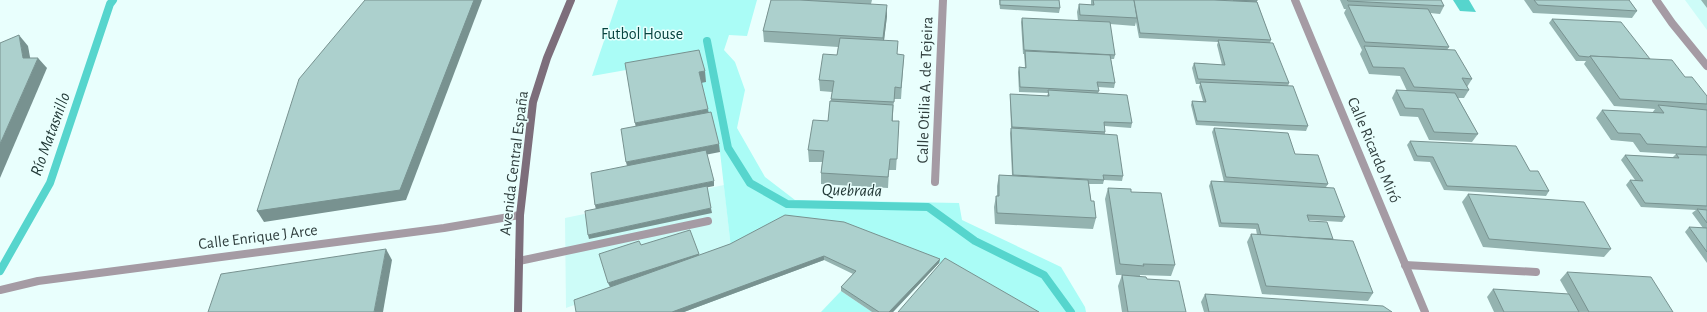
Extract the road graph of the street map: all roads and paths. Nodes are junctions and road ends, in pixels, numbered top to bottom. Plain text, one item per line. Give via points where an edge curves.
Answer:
1 (571, 0) edge
2 (943, 0) edge
3 (1294, 0) edge
4 (1656, 0) edge
5 (1707, 66) edge
6 (935, 182) dead end
7 (520, 215) junction
8 (708, 220) dead end
9 (519, 261) junction
10 (1405, 265) junction
11 (1536, 272) dead end
12 (0, 290) edge
13 (1425, 311) edge
14 (518, 312) edge

1 - 7 main road, Avenida Central España via 547,58 533,102
2 - 6 street, Calle Otilia A. de Tejeira
3 - 10 street, Calle Ricardo Miró
4 - 5 street
7 - 9 main road, Avenida Central España
7 - 12 street, Calle Enrique J Arce via 444,228 38,281
8 - 9 street
9 - 14 main road, Avenida Central España
10 - 11 street
10 - 13 street, Calle Ricardo Miró

